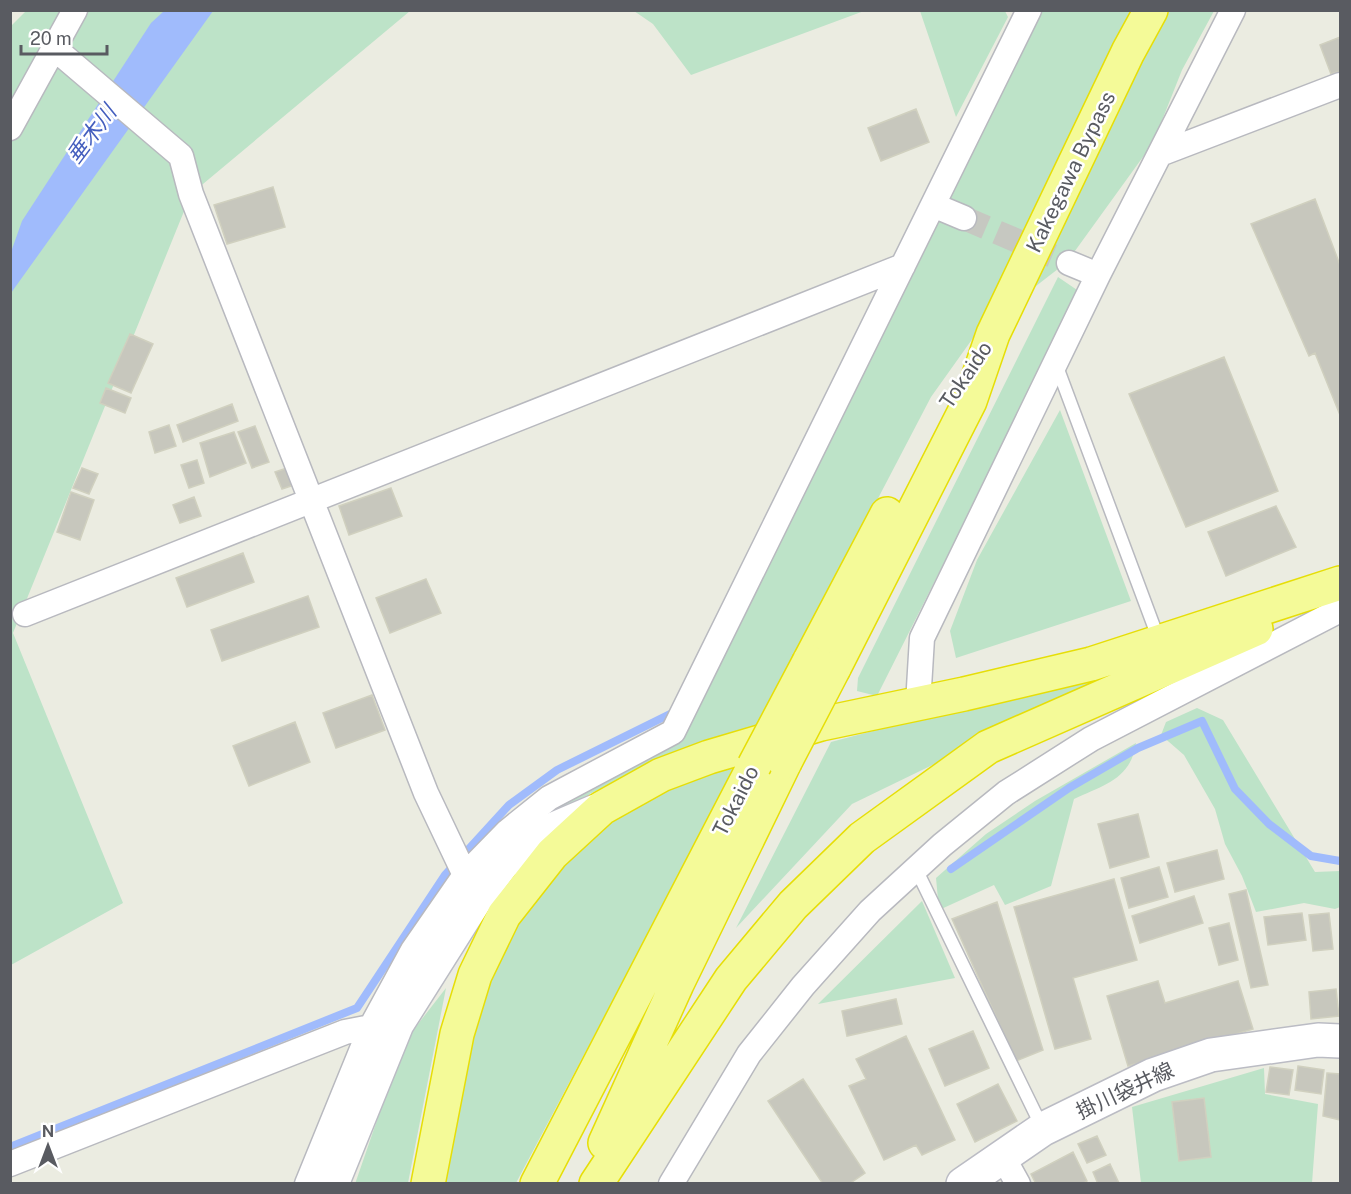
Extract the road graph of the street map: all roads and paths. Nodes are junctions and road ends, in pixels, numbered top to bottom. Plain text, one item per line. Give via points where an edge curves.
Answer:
1 (75, 10) edge
2 (1029, 10) edge
3 (1151, 10) edge
4 (1233, 10) edge
5 (54, 48) junction
6 (1341, 85) edge
7 (10, 128) edge
8 (1160, 154) junction
9 (933, 205) junction
10 (964, 218) tunnel mouth
11 (1069, 263) tunnel mouth
12 (903, 266) junction
13 (1098, 275) junction
14 (993, 334) joint
15 (1055, 363) junction
16 (312, 500) junction
17 (1341, 583) edge
18 (1341, 592) edge
19 (1341, 610) edge
20 (25, 614) dead end
21 (1160, 641) junction
22 (918, 704) junction
23 (770, 764) junction
24 (602, 808) junction
25 (916, 869) junction
26 (465, 875) junction
27 (371, 1026) junction
28 (1341, 1041) edge
29 (1043, 1129) junction
30 (10, 1164) edge
31 (1011, 1170) edge
32 (307, 1184) edge
33 (332, 1184) edge
34 (428, 1184) edge
35 (537, 1184) edge
36 (586, 1184) edge
37 (596, 1184) edge
38 (671, 1184) edge
39 (963, 1184) edge

1 - 5 street
2 - 9 street
3 - 14 highway, Kakegawa Bypass
4 - 8 street
5 - 7 street
5 - 16 street via 181,156 191,194
6 - 8 street
8 - 13 street
9 - 10 street
9 - 12 street
11 - 13 street
12 - 16 street
12 - 26 street via 673,732 549,798 508,831
13 - 15 street
14 - 23 highway, Tokaido, bridge via 970,402
15 - 21 lane
15 - 22 street via 922,638
16 - 20 street
16 - 26 street via 426,793
17 - 21 highway
18 - 37 highway via 988,747 862,838 793,905 731,980
19 - 25 street via 1091,739 1005,793
21 - 22 highway via 1091,664
22 - 24 highway via 821,724 709,758 661,775
23 - 35 highway, Tokaido
23 - 36 highway, Tokaido via 677,984
24 - 33 main road via 540,836 504,863 474,902 397,1024
24 - 34 highway via 552,854 504,915 475,975 457,1034
25 - 29 lane
25 - 38 street via 870,911 749,1054
26 - 27 street via 412,950
27 - 30 street via 345,1032
27 - 32 street
28 - 29 main road, 掛川袋井線 via 1318,1040 1211,1056 1153,1074
29 - 31 main road, 掛川袋井線
31 - 39 main road, 掛川袋井線

